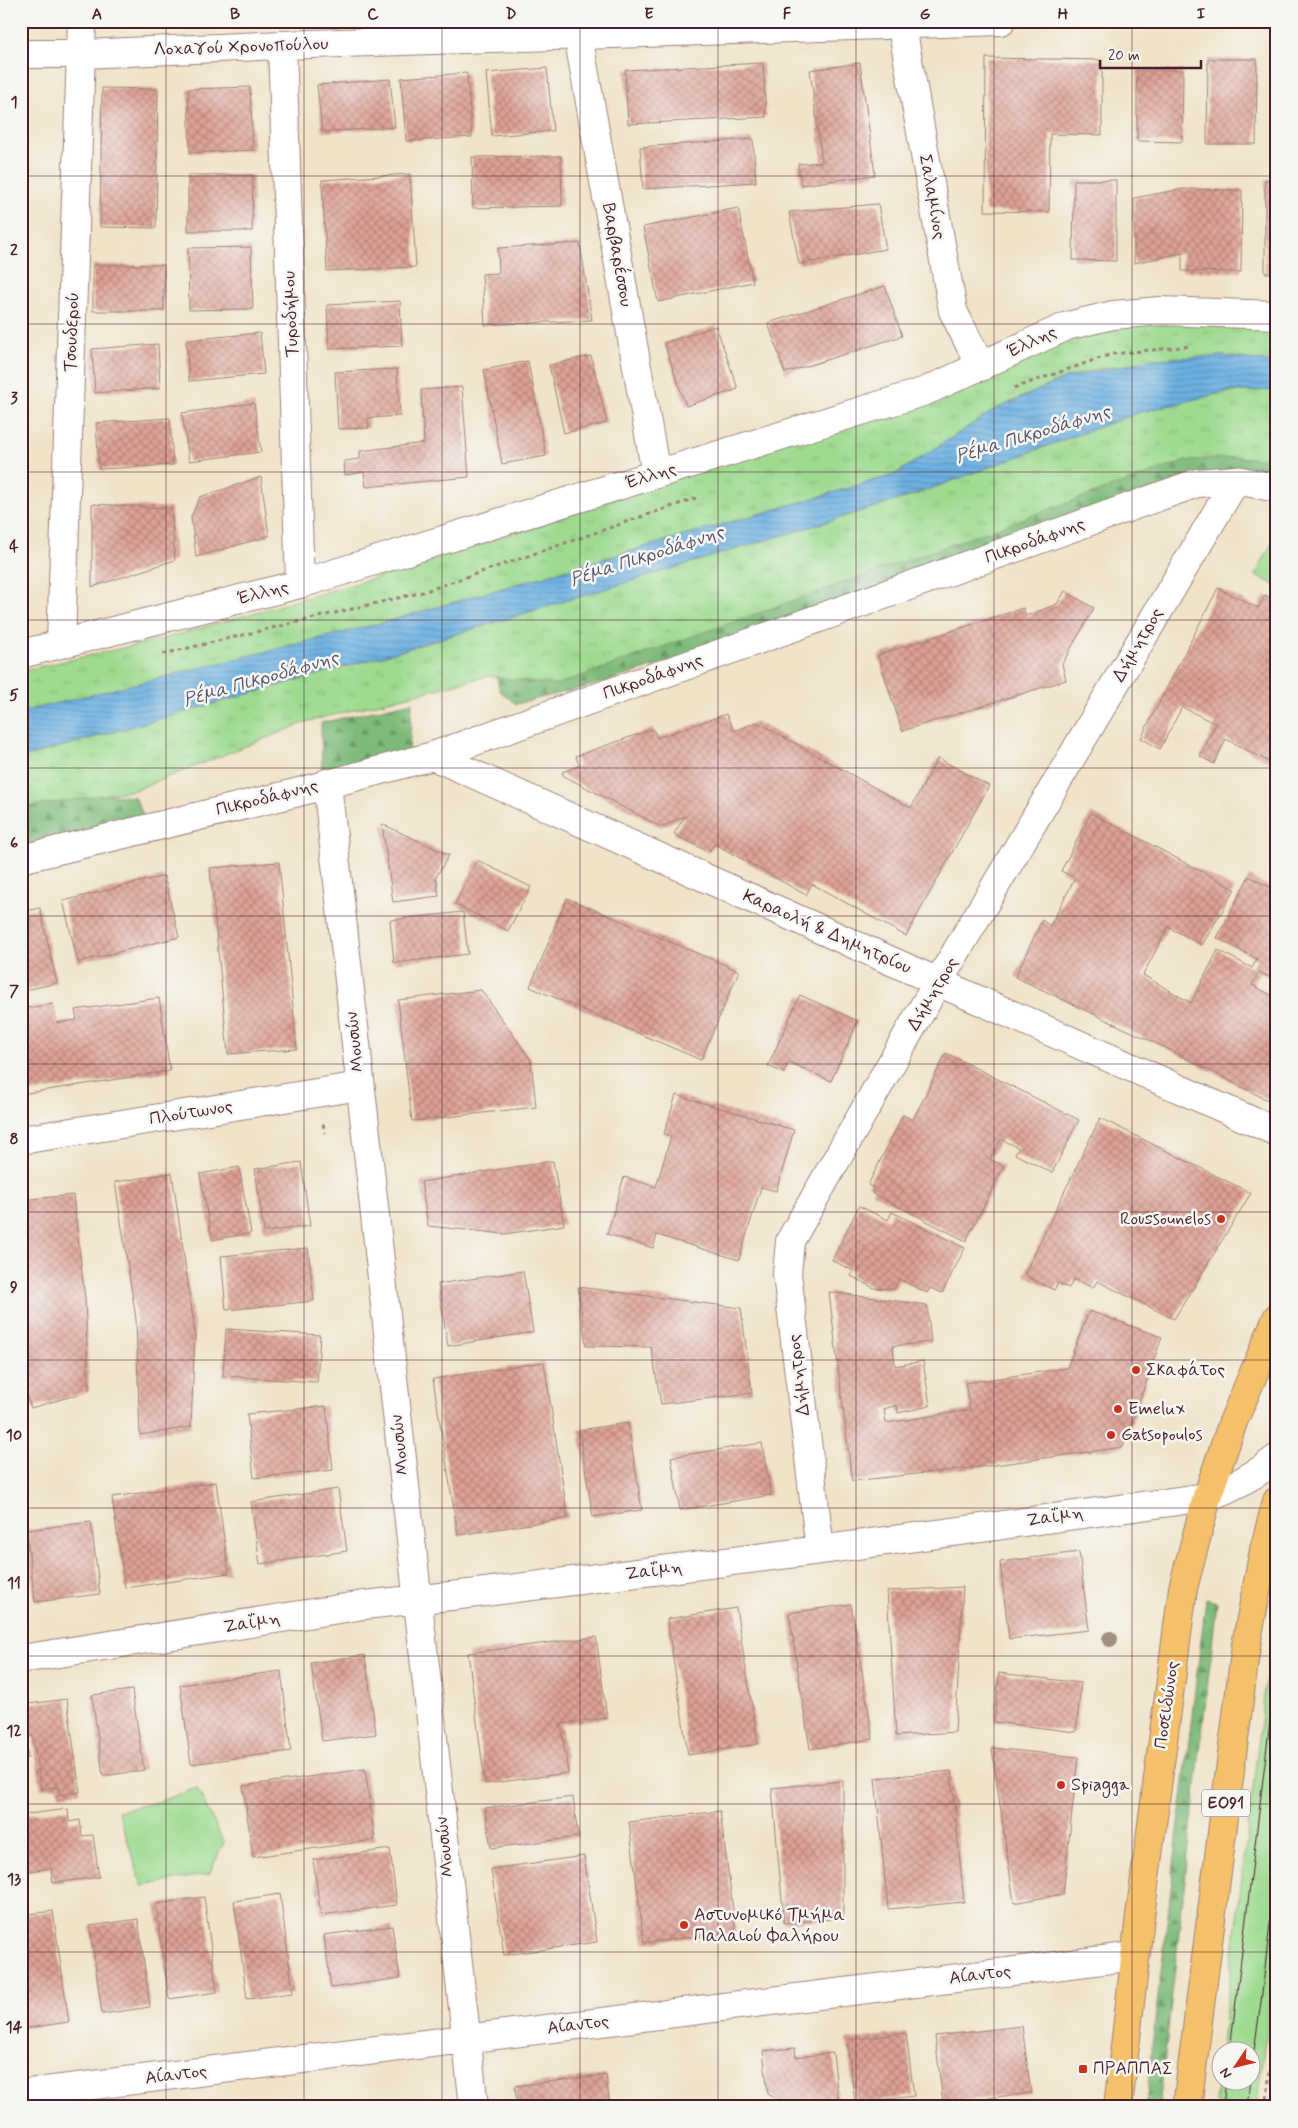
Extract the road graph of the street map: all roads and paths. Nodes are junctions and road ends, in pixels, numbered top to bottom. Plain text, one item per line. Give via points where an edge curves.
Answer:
1 (82, 21) edge
2 (1001, 21) edge
3 (902, 23) edge
4 (578, 35) junction
5 (282, 45) junction
6 (21, 54) edge
7 (82, 54) junction
8 (1277, 315) edge
9 (981, 367) junction
10 (656, 474) junction
11 (1236, 480) junction
12 (1277, 488) edge
13 (300, 584) junction
14 (62, 643) junction
15 (21, 654) edge
16 (433, 756) junction
17 (326, 783) junction
18 (21, 859) edge
19 (939, 982) junction
20 (360, 1086) junction
21 (1277, 1132) edge
22 (21, 1140) edge
23 (1277, 1318) edge
24 (1277, 1458) edge
25 (1207, 1497) junction
26 (1277, 1501) edge
27 (820, 1550) junction
28 (417, 1600) junction
29 (21, 1659) edge
30 (1135, 1956) junction
31 (1277, 2009) edge
32 (466, 2039) junction
33 (21, 2094) edge
34 (474, 2107) edge
35 (1118, 2107) edge
36 (1187, 2107) edge
37 (1266, 2107) edge

1 - 7 street, Τσουδερού
2 - 3 street, Λοχαγού Χρονοπούλου
3 - 4 street, Λοχαγού Χρονοπούλου
3 - 9 street, Σαλαμίνος via 953,311
4 - 5 street, Λοχαγού Χρονοπούλου
4 - 10 street, Βαρβαρέσσου
5 - 7 street, Λοχαγού Χρονοπούλου
5 - 13 street, Τυροδήμου
6 - 7 street, Λοχαγού Χρονοπούλου
7 - 14 street, Τσουδερού
8 - 9 street, Έλλης via 1160,311 1113,315 1067,326
9 - 10 street, Έλλης via 926,391
10 - 13 street, Έλλης
11 - 12 street, Πικροδάφνης
11 - 16 street, Πικροδάφνης via 1197,483
11 - 19 street, Δήμητρος
13 - 14 street, Έλλης
14 - 15 street, Έλλης
16 - 17 street, Πικροδάφνης
16 - 19 street, Καραολή & Δημητρίου
17 - 18 street, Πικροδάφνης
17 - 20 street, Μουσών
19 - 21 street, Καραολή & Δημητρίου
19 - 27 street, Δήμητρος via 790,1241 787,1274
20 - 22 street, Πλούτωνος
20 - 28 street, Μουσών
23 - 25 highway, Ποσειδώνος via 1233,1422
24 - 25 street, Ζαΐμη via 1233,1488
25 - 27 street, Ζαΐμη
25 - 30 highway, Ποσειδώνος via 1183,1588
26 - 36 highway, ΕΟ91 via 1246,1645
27 - 28 street, Ζαΐμη
28 - 29 street, Ζαΐμη via 364,1605
28 - 32 street, Μουσών
30 - 32 street, Αίαντος
30 - 35 highway, Ποσειδώνος
31 - 37 path
32 - 33 street, Αίαντος
32 - 34 street, Μουσών

